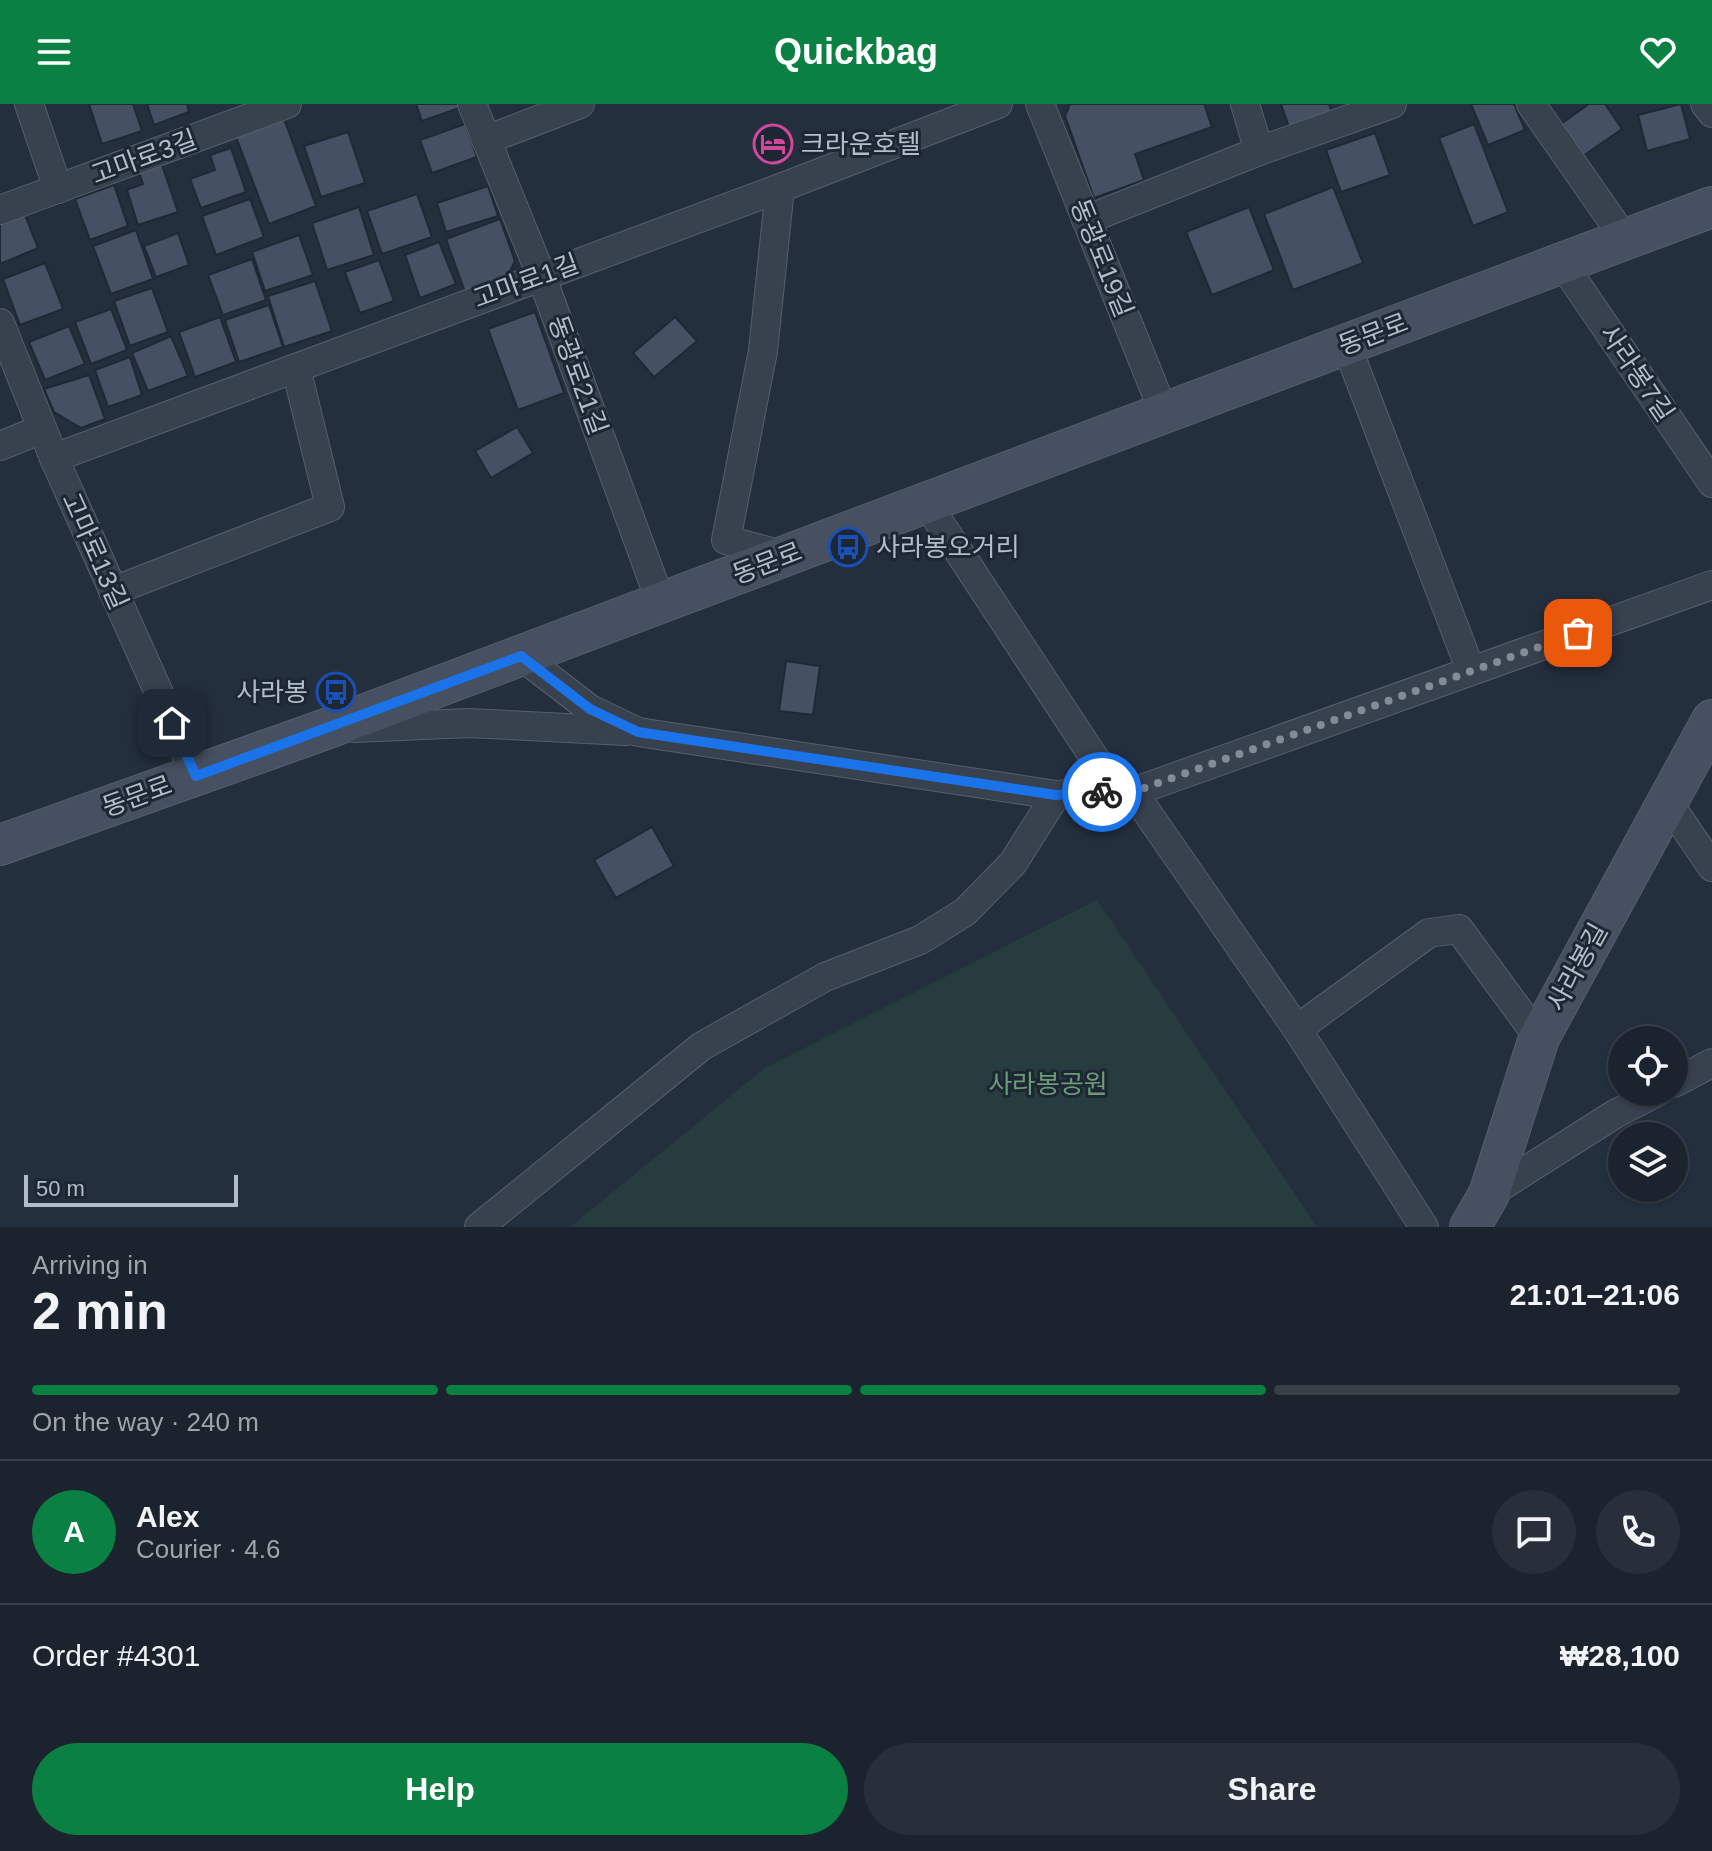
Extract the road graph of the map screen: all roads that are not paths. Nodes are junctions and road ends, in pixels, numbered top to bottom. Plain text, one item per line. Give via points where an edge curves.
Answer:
1 (29, 104) edge
2 (287, 104) edge
3 (472, 104) edge
4 (580, 104) edge
5 (998, 104) edge
6 (1040, 104) edge
7 (1245, 104) edge
8 (1392, 104) edge
9 (1531, 104) edge
10 (1705, 104) edge
11 (1712, 113) edge
12 (486, 140) junction
13 (1259, 151) junction
14 (780, 188) junction
15 (58, 189) junction
16 (1712, 207) edge
17 (0, 210) edge
18 (1086, 220) junction
19 (1625, 239) junction
20 (1562, 263) junction
21 (541, 275) junction
22 (0, 323) edge
23 (1346, 344) junction
24 (296, 368) junction
25 (1164, 413) junction
26 (42, 429) junction
27 (0, 446) edge
28 (54, 458) junction
29 (1712, 483) edge
30 (926, 502) junction
31 (786, 556) junction
32 (1712, 585) edge
33 (113, 591) junction
34 (661, 603) junction
35 (521, 656) junction
36 (1471, 671) junction
37 (1712, 720) edge
38 (326, 729) junction
39 (638, 732) junction
40 (196, 776) junction
41 (1123, 792) junction
42 (1056, 795) junction
43 (1667, 801) junction
44 (0, 845) edge
45 (1712, 867) edge
46 (1297, 1029) junction
47 (1539, 1038) junction
48 (1712, 1063) edge
49 (1688, 1076) edge
50 (1630, 1106) edge
51 (1480, 1211) edge
52 (479, 1227) edge
53 (1424, 1227) edge

1 - 15 street
2 - 15 street, 고마로3길
3 - 12 street, 동광로21길
4 - 12 street
5 - 14 street, 고마로1길
6 - 18 street, 동광로19길
7 - 13 street
8 - 13 street
9 - 19 street
10 - 11 street
12 - 21 street, 동광로21길
13 - 18 street
14 - 21 street, 고마로1길
14 - 31 street via 763,351 726,540
15 - 17 street, 고마로3길
16 - 19 main road, 동문로
18 - 25 street, 동광로19길
19 - 20 main road, 동문로
20 - 23 main road, 동문로
20 - 29 street, 사라봉7길
21 - 24 street, 고마로1길
21 - 34 street, 동광로21길
22 - 26 street, 고마로13길
23 - 25 main road, 동문로
23 - 36 street
24 - 28 street, 고마로1길
24 - 33 street via 330,507
25 - 30 main road, 동문로
26 - 27 street
26 - 28 street, 고마로13길
28 - 33 street, 고마로13길
30 - 31 main road, 동문로
30 - 41 street via 1097,762
31 - 34 main road, 동문로
32 - 36 street
33 - 40 street, 고마로13길
34 - 35 main road, 동문로
35 - 38 main road, 동문로
35 - 39 street via 590,709
36 - 41 street
37 - 43 main road, 사라봉길
38 - 39 street via 469,723
38 - 40 main road, 동문로
39 - 42 street
40 - 44 main road, 동문로
41 - 42 street
41 - 46 street
42 - 52 street via 1013,863 965,912 920,940 825,977 702,1046
43 - 45 street
43 - 47 main road, 사라봉길
46 - 47 street via 1429,933 1459,929
46 - 53 street
47 - 51 main road, 사라봉길
48 - 49 street
50 - 51 street

